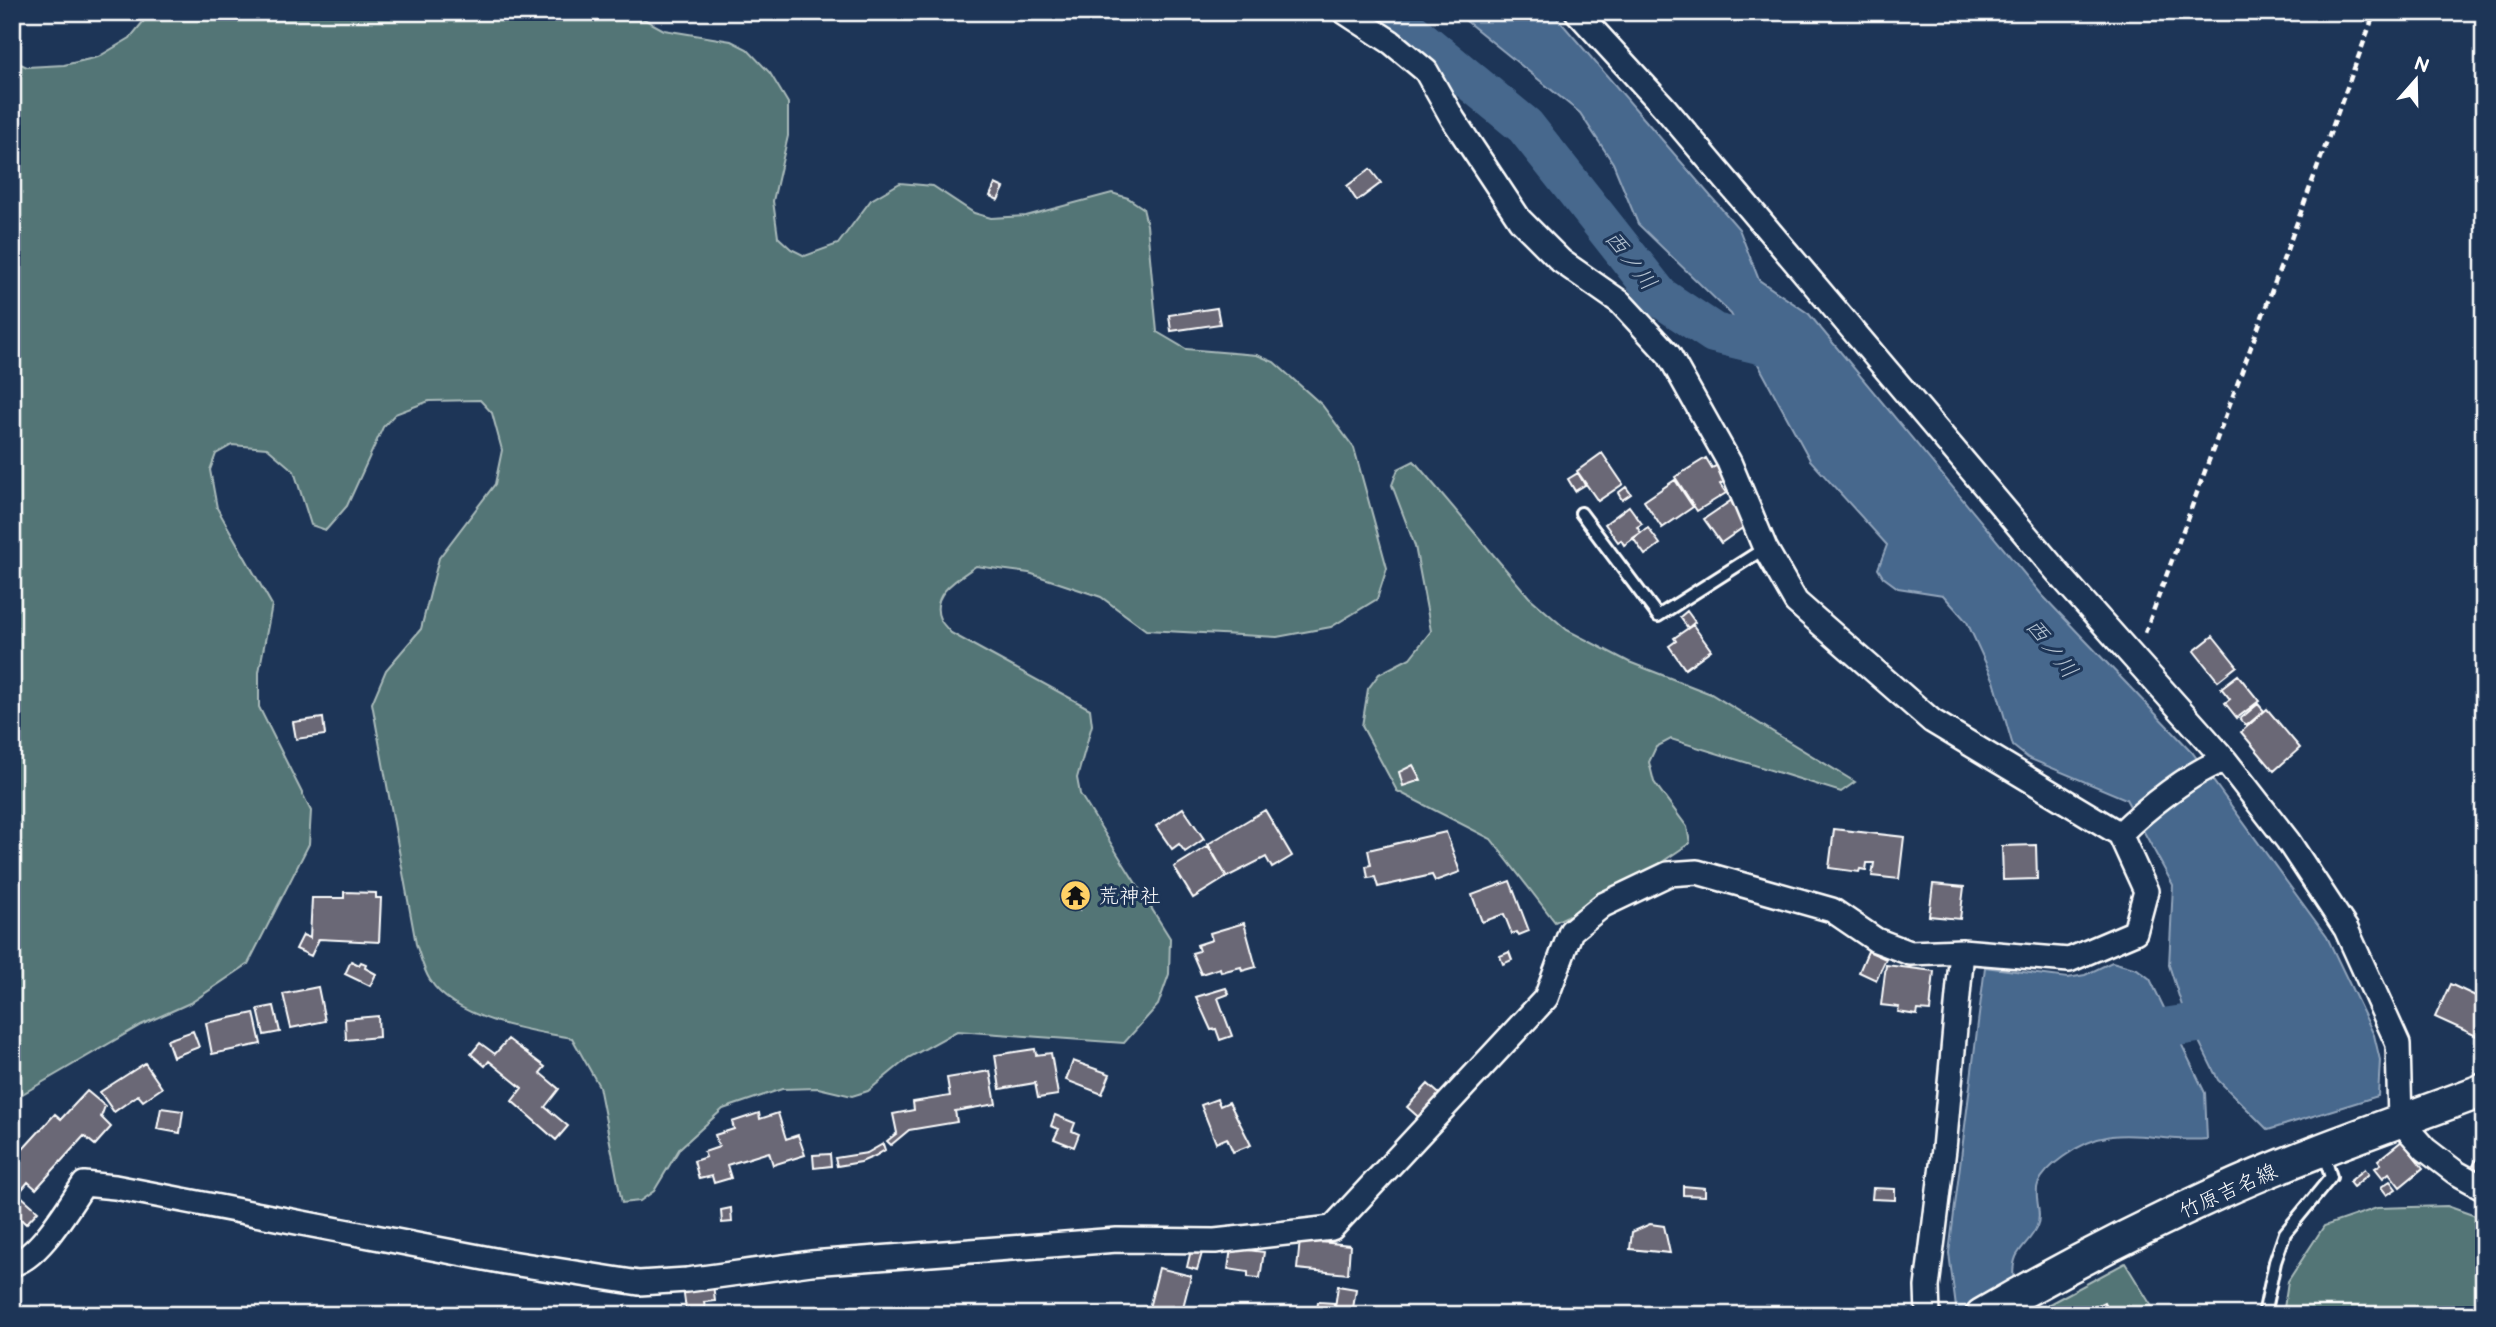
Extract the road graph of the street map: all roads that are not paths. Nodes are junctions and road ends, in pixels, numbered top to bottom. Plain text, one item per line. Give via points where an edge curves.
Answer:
1 (1345, 12) edge
2 (1577, 12) edge
3 (1581, 513) dead end
4 (1765, 548) junction
5 (2217, 763) junction
6 (2127, 826) junction
7 (1962, 951) junction
8 (2484, 1090) edge
9 (2400, 1121) junction
10 (2322, 1150) junction
11 (2484, 1188) edge
12 (12, 1264) edge
13 (1928, 1315) edge
14 (1982, 1315) edge
15 (2264, 1315) edge

1 - 4 street via 1426,71 1520,220 1561,261 1620,302 1669,355 1729,462
2 - 5 street via 1665,108
3 - 4 lane via 1658,616
4 - 6 street via 1796,603 1932,721
5 - 6 street
5 - 9 street via 2288,841 2346,929 2398,1045
6 - 7 street via 2146,891 2135,932 2069,960
7 - 12 street via 1910,953 1876,940 1832,910 1697,872 1668,874 1603,905 1571,931 1546,998 1332,1228 1215,1241 1117,1240 811,1263 639,1283 84,1184 41,1244
7 - 13 street via 1927,1287
8 - 9 main road, 竹原吉名線
9 - 10 main road, 竹原吉名線
9 - 11 street via 2425,1149
10 - 14 main road, 竹原吉名線 via 2220,1192 2045,1278
10 - 15 lane via 2331,1177 2285,1233

